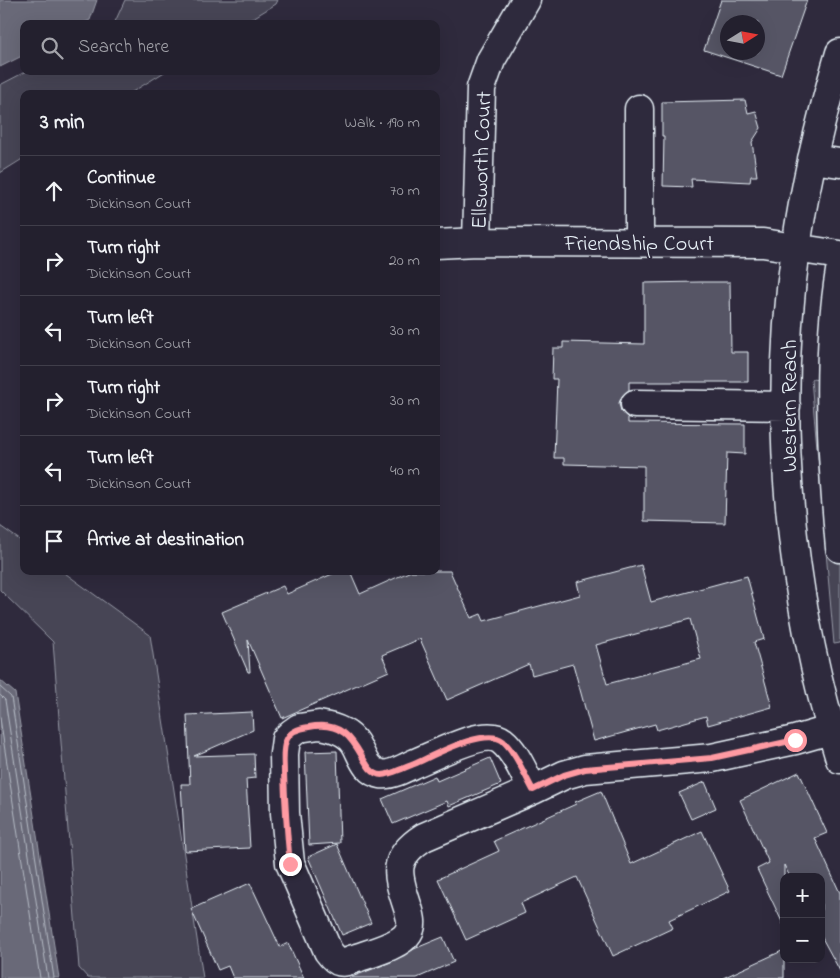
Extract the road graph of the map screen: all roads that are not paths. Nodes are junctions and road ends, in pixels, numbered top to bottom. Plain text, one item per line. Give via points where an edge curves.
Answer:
1 (526, 0) edge
2 (840, 53) edge
3 (639, 109) dead end
4 (812, 159) junction
5 (840, 163) edge
6 (478, 242) junction
7 (639, 242) junction
8 (440, 244) edge
9 (796, 247) junction
10 (840, 256) edge
11 (840, 271) edge
12 (635, 404) dead end
13 (786, 406) junction
14 (840, 548) edge
15 (836, 728) edge
16 (840, 759) edge
17 (533, 790) junction

1 - 6 street, Ellsworth Court via 491,60 481,88
2 - 4 street, Western Reach
3 - 7 street
4 - 5 street
4 - 9 street, Western Reach
6 - 7 street, Friendship Court
6 - 8 street, Friendship Court
7 - 9 street, Friendship Court via 763,243
9 - 10 street, Friendship Court
9 - 13 street, Western Reach via 790,302
11 - 14 street, Western Reach via 832,342 832,468
12 - 13 street
13 - 15 street, Western Reach via 788,488 804,610 822,699
15 - 16 street, Western Reach
15 - 17 street via 712,758 585,769
17 - 17 street via 513,753 494,737 477,738 382,775 367,765 355,742 333,727 319,725 299,728 292,733 286,739 284,754 290,864 334,960 342,962 380,950 408,934 412,921 400,882 399,864 413,844

